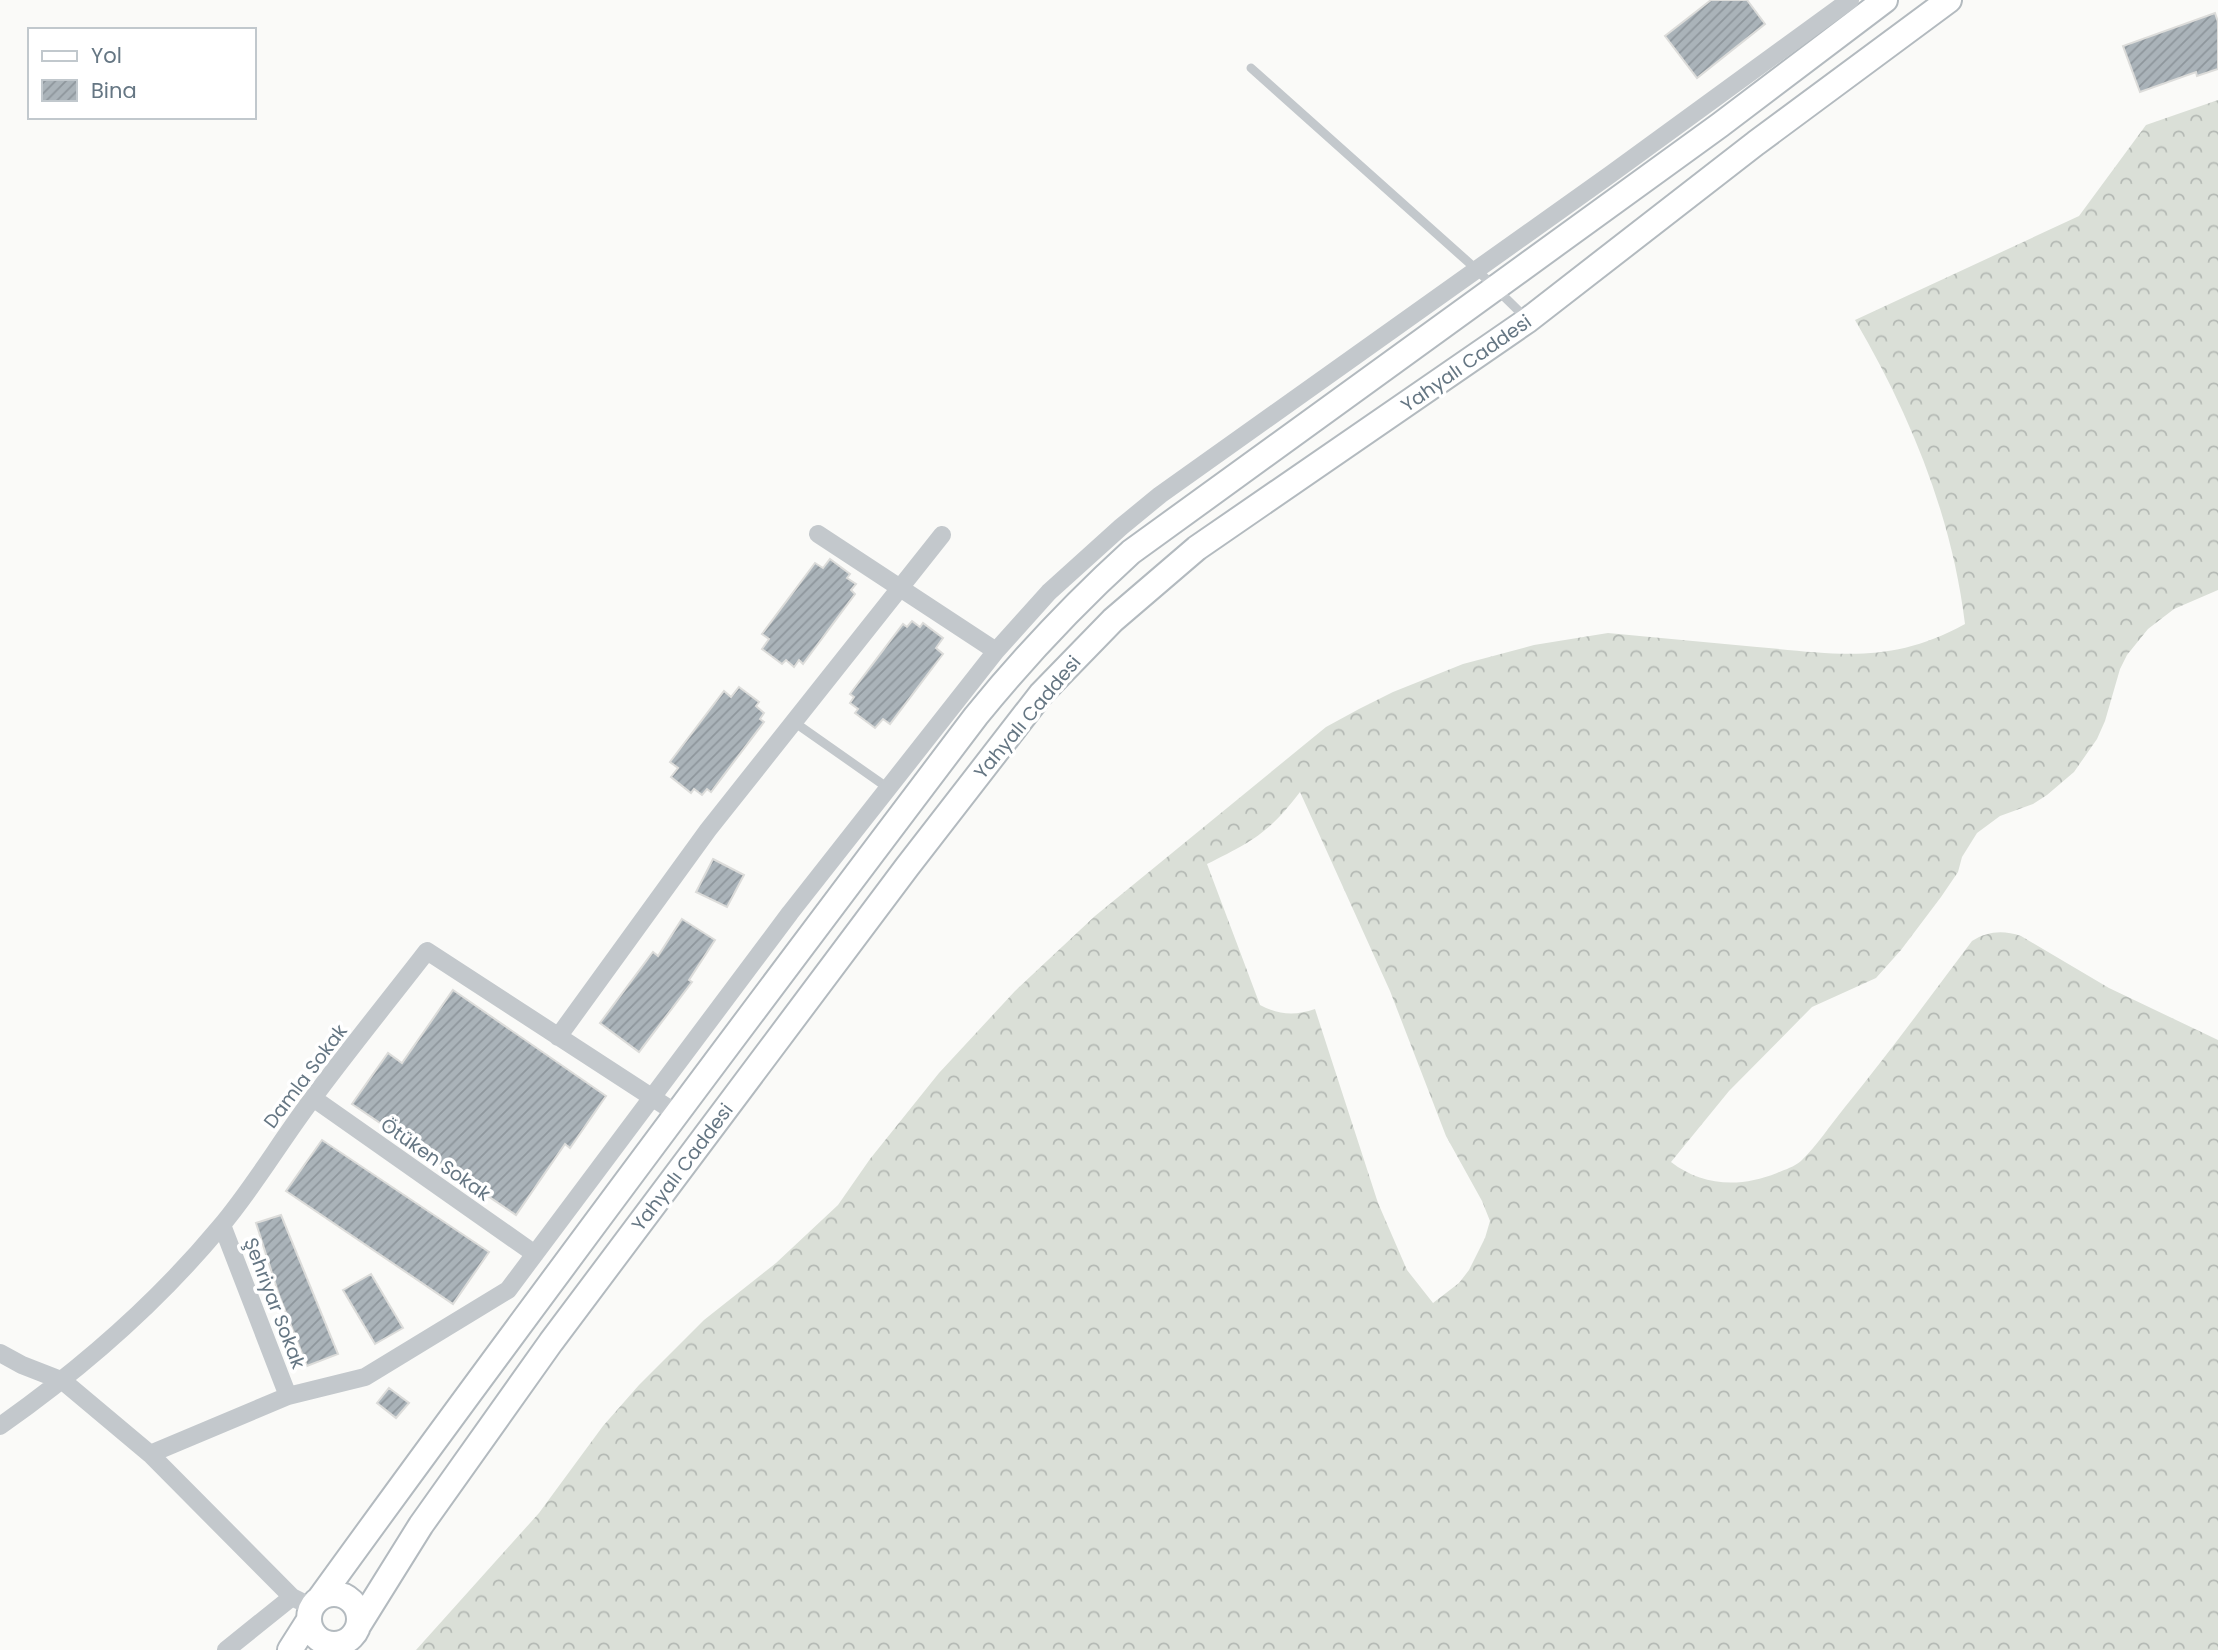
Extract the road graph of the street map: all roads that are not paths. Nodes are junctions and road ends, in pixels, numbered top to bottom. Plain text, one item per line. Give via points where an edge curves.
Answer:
1 (1850, 0) edge
2 (1885, 0) edge
3 (1950, 0) edge
4 (1251, 68) dead end
5 (1476, 269) junction
6 (1496, 288) junction
7 (1528, 320) junction
8 (818, 534) dead end
9 (942, 535) dead end
10 (900, 587) junction
11 (996, 651) junction
12 (794, 722) junction
13 (888, 788) junction
14 (558, 1037) junction
15 (313, 1098) junction
16 (652, 1098) junction
17 (676, 1113) junction
18 (222, 1225) junction
19 (535, 1254) junction
20 (0, 1353) edge
21 (63, 1381) junction
22 (288, 1396) junction
23 (0, 1426) edge
24 (150, 1454) junction
25 (308, 1605) junction
26 (349, 1638) edge
27 (226, 1650) edge
28 (290, 1650) edge

1 - 5 street
2 - 6 main road, Yahyalı Caddesi
3 - 7 main road, Yahyalı Caddesi
4 - 5 lane
5 - 6 lane
5 - 11 street via 1131,519 1049,592
6 - 7 lane
6 - 17 main road, Yahyalı Caddesi via 1131,552 1065,614 976,716
7 - 26 main road, Yahyalı Caddesi via 1197,548 1113,621 1041,694 551,1342 421,1525
8 - 10 street
9 - 10 street
10 - 11 street
10 - 12 street
11 - 13 street
12 - 13 lane
12 - 14 street
13 - 16 street
14 - 15 street, Damla Sokak via 427,951
14 - 16 street, Damla Sokak
15 - 18 street, Damla Sokak
15 - 19 street, Ötüken Sokak
16 - 17 street, Damla Sokak
16 - 19 street
17 - 25 main road, Yahyalı Caddesi
18 - 21 street, Damla Sokak via 150,1303
18 - 22 street, Şehriyar Sokak
19 - 22 street via 508,1290 365,1377
20 - 21 street
21 - 23 street, Damla Sokak
21 - 24 street
22 - 24 street
24 - 25 street
25 - 26 main road via 311,1628 323,1641 340,1643
25 - 26 main road via 337,1594 345,1596 357,1609
25 - 27 street
25 - 28 main road, Yahyalı Caddesi

